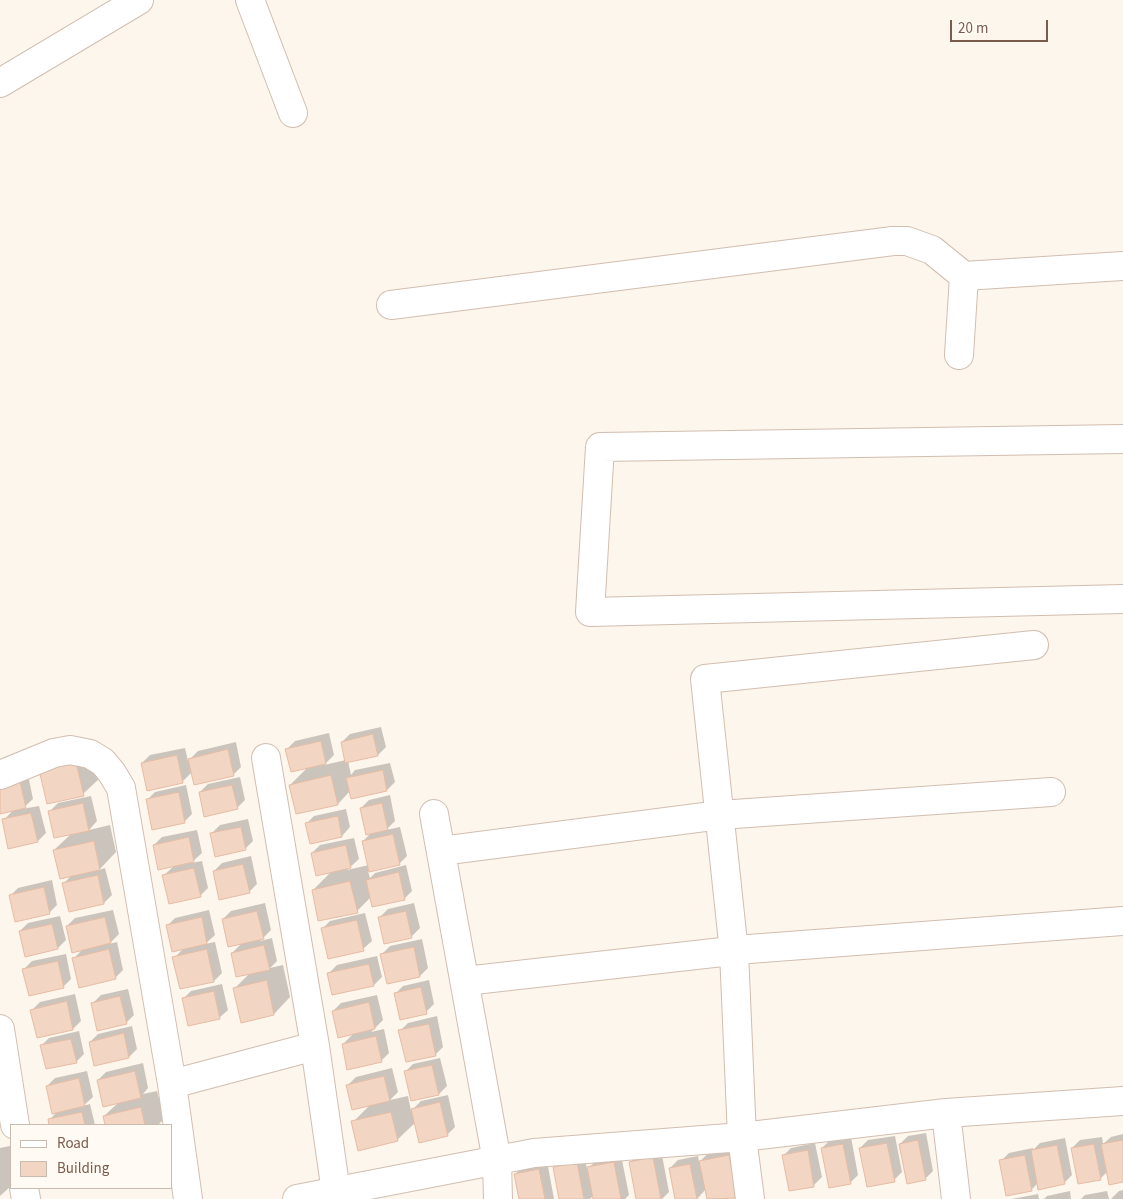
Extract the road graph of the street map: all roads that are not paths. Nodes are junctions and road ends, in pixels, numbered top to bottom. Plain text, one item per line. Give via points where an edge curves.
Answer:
1 (139, 0) edge
2 (250, 0) edge
3 (0, 83) edge
4 (293, 114) dead end
5 (1123, 266) edge
6 (964, 276) junction
7 (391, 305) dead end
8 (959, 355) dead end
9 (1123, 439) edge
10 (1123, 599) edge
11 (1034, 646) dead end
12 (266, 758) dead end
13 (0, 775) edge
14 (1052, 792) dead end
15 (434, 814) dead end
16 (720, 815) junction
17 (441, 851) junction
18 (1123, 921) edge
19 (734, 952) junction
20 (464, 981) junction
21 (0, 1029) edge
22 (315, 1046) junction
23 (172, 1084) junction
24 (1123, 1101) edge
25 (946, 1114) junction
26 (15, 1124) edge
27 (742, 1137) junction
28 (497, 1161) junction
29 (337, 1196) edge
30 (188, 1199) edge
31 (298, 1199) edge
32 (498, 1199) edge
33 (750, 1199) edge
34 (956, 1199) edge

1 - 3 street
2 - 4 street
5 - 6 street
6 - 7 street via 932,250 907,241 893,241
6 - 8 street
9 - 10 street via 600,447 590,612
11 - 16 street via 705,678
12 - 22 street
13 - 23 street via 54,753 70,750 90,754 103,762 121,788
14 - 16 street
15 - 17 street
16 - 17 street
16 - 19 street
17 - 20 street
18 - 19 street
19 - 20 street
19 - 27 street
20 - 28 street
21 - 26 street
22 - 23 street
22 - 29 street
23 - 30 street
24 - 25 street
25 - 27 street
25 - 34 street
27 - 28 street via 534,1153
27 - 33 street
28 - 29 street
28 - 32 street
29 - 31 street

